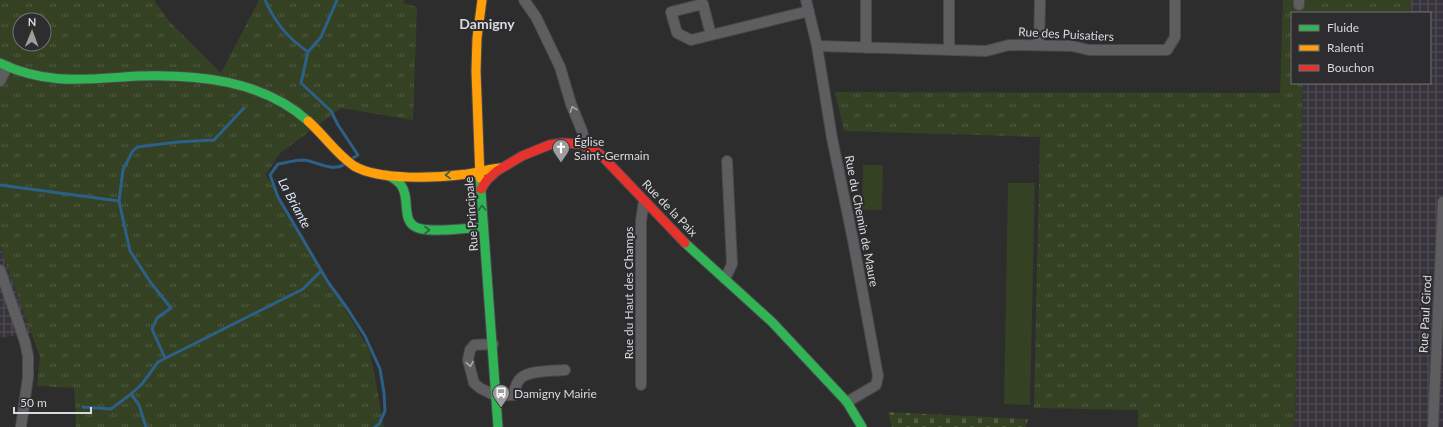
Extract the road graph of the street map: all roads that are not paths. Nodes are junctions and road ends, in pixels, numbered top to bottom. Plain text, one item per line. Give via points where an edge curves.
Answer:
1 (482, 0) edge
2 (524, 0) edge
3 (806, 0) edge
4 (866, 0) edge
5 (949, 0) edge
6 (1175, 0) edge
7 (1040, 1) edge
8 (808, 11) junction
9 (711, 35) dead end
10 (1039, 45) junction
11 (817, 46) junction
12 (866, 48) junction
13 (950, 50) junction
14 (4, 65) edge
15 (0, 81) edge
16 (585, 146) junction
17 (727, 161) dead end
18 (500, 168) junction
19 (480, 172) junction
20 (386, 175) junction
21 (416, 177) junction
22 (481, 189) junction
23 (405, 190) junction
24 (644, 202) junction
25 (1443, 202) edge
26 (483, 227) junction
27 (0, 270) edge
28 (725, 279) junction
29 (493, 344) junction
30 (565, 370) dead end
31 (641, 385) dead end
32 (496, 396) junction
33 (847, 402) junction
34 (21, 427) edge
35 (498, 427) edge
36 (862, 427) edge
37 (1433, 427) edge

1 - 19 street, Rue Principale via 476,71
16 -> 2 street via 560,67 536,17
3 - 8 street, Rue du Chemin de Maure
4 - 12 street
5 - 13 street
6 - 10 street, Rue des Puisatiers via 1175,37 1167,50 1089,50 1072,46
7 - 10 street
8 - 9 street
8 - 11 street, Rue du Chemin de Maure
10 - 13 street, Rue des Puisatiers via 1008,44 986,51
11 - 12 street, Rue des Puisatiers
11 - 33 street, Rue du Chemin de Maure via 878,376 876,385
12 - 13 street, Rue des Puisatiers
14 - 15 street
14 - 20 street via 25,74 67,80 130,76 183,76 216,80 257,92 290,106 358,168
16 - 18 street via 558,143 538,148
16 - 24 street, Rue de la Paix via 600,154
17 - 28 street via 732,264
18 - 19 street
18 - 22 street via 484,182
19 -> 21 street
19 - 22 street, Rue Principale
20 - 21 street
20 - 23 street via 396,180
21 - 23 street
26 -> 22 street, Rue Principale
23 -> 26 street via 408,217 410,224 415,228 428,230
24 - 28 street, Rue de la Paix
24 - 31 street, Rue du Haut des Champs via 641,221
25 - 37 street, Rue Paul Girod
26 - 29 street, Rue Principale
27 - 34 street via 28,356 28,377
28 - 33 street, Rue de la Paix via 772,322
29 - 32 street, Rue Principale
29 -> 32 street via 474,345 468,360 474,382
30 - 32 street via 529,373 517,383 513,395
32 - 35 street, Rue Principale
33 - 36 street

